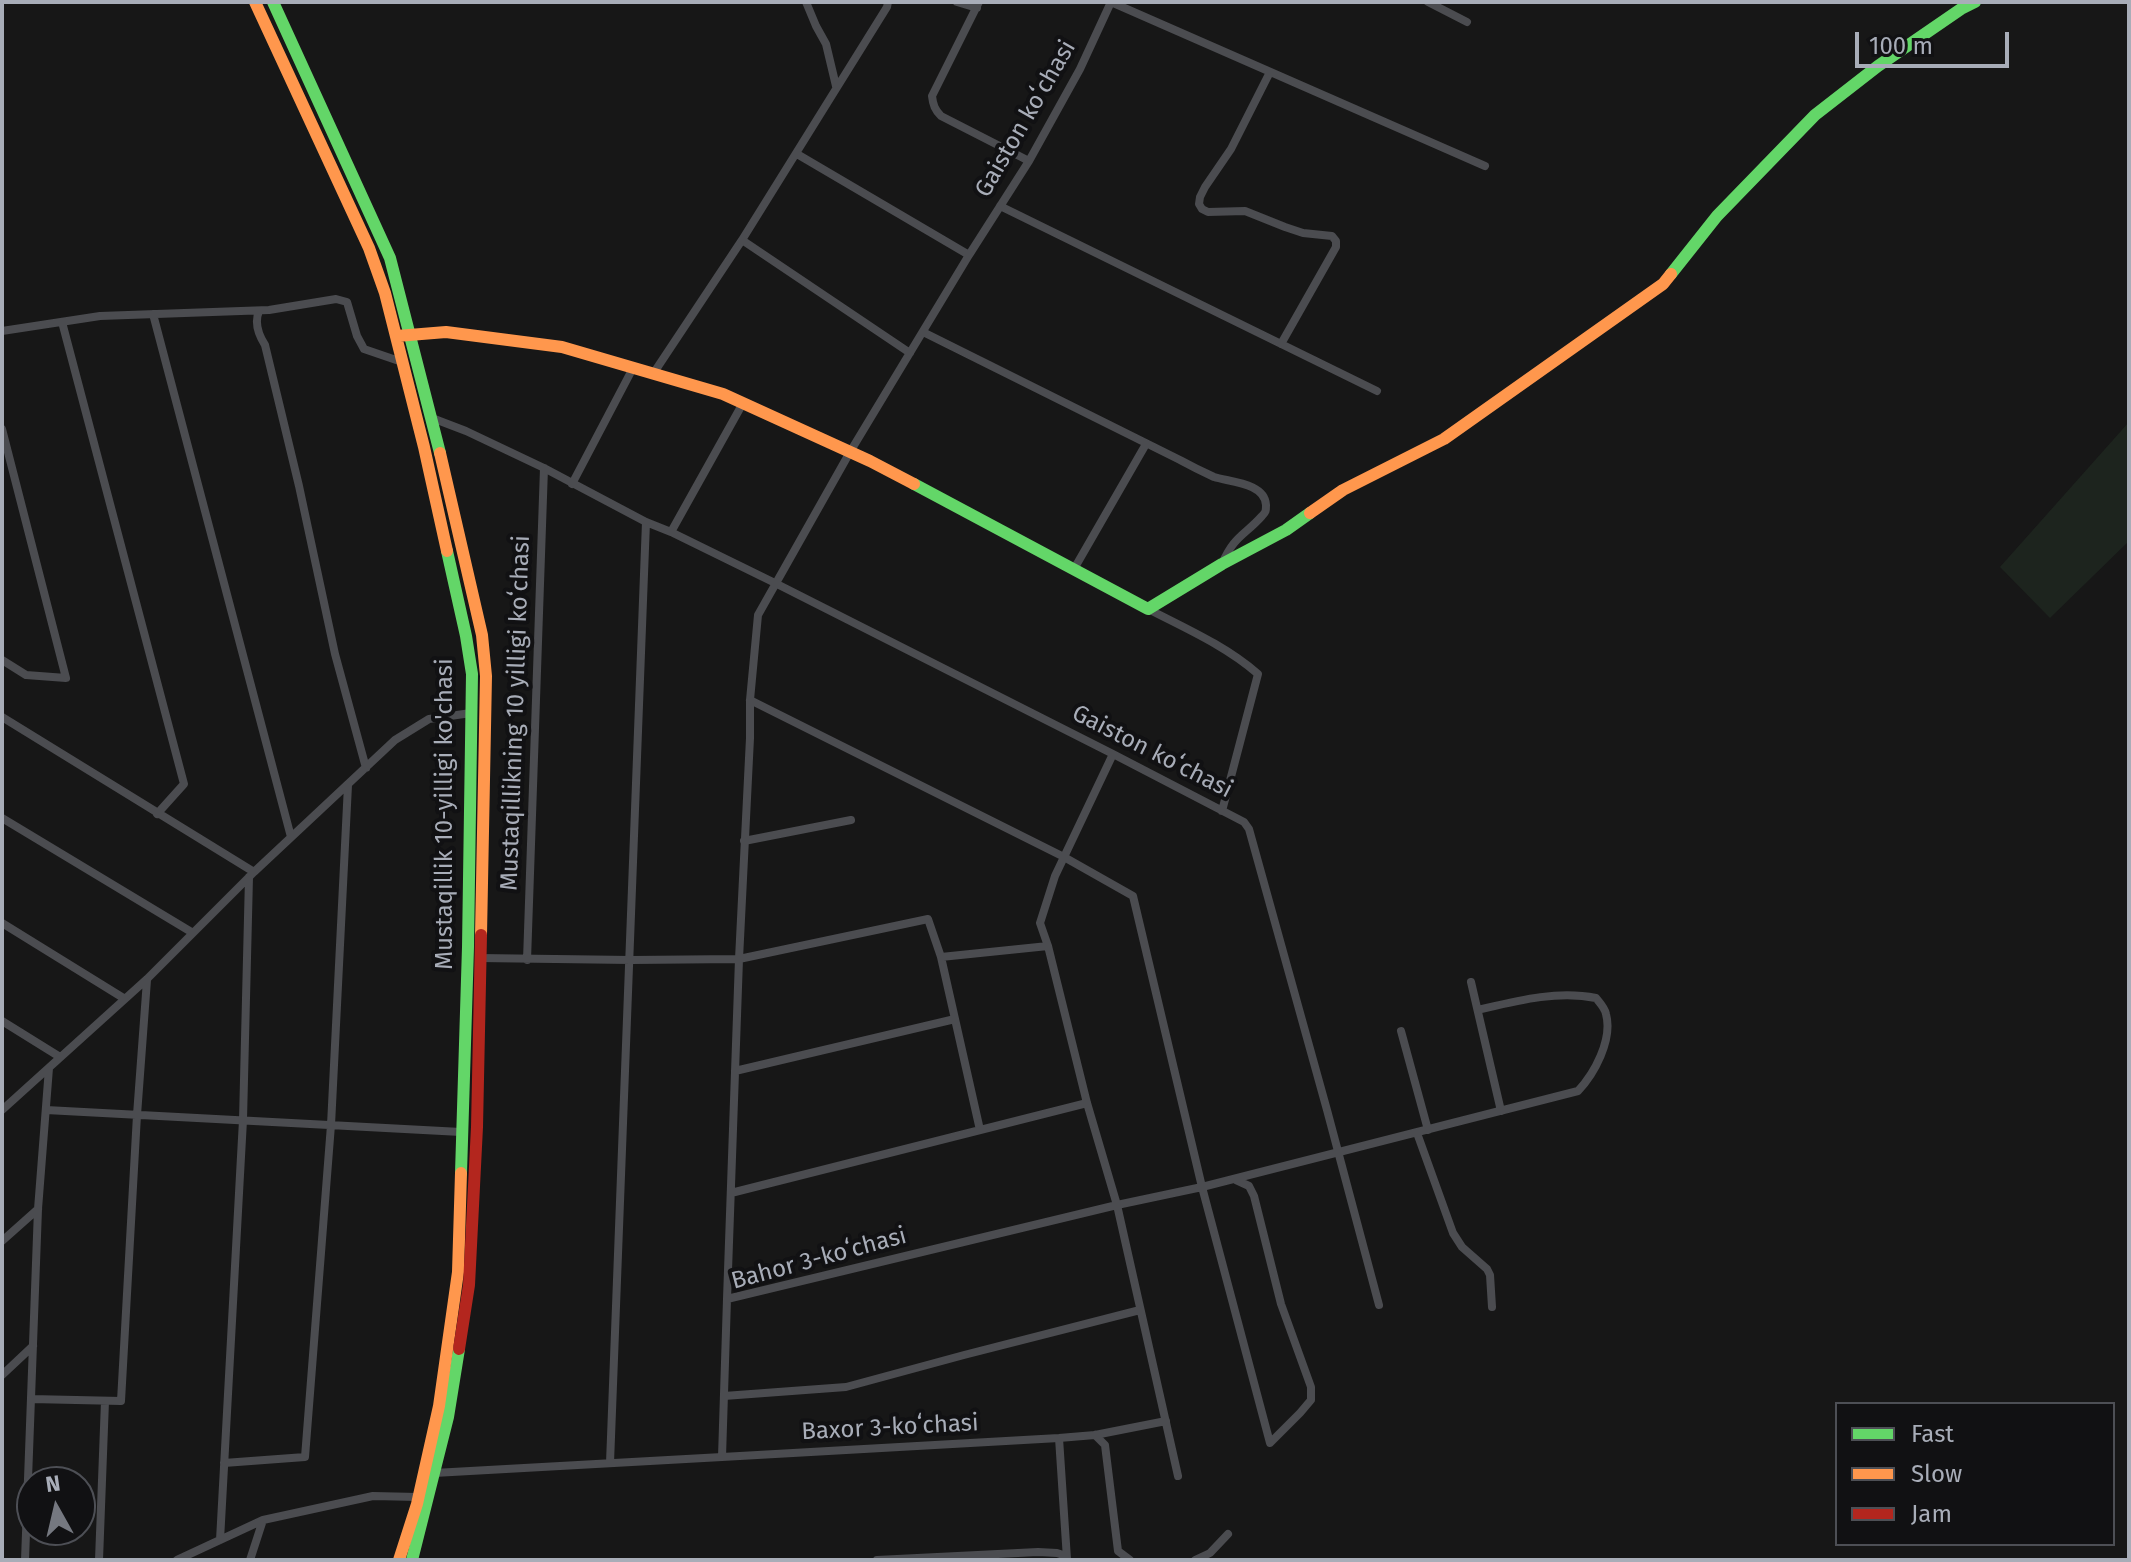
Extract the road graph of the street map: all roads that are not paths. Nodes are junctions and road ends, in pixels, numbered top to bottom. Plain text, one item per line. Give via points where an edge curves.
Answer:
1 (255, 2) edge
2 (274, 2) edge
3 (806, 2) edge
4 (888, 2) edge
5 (957, 2) edge
6 (1111, 2) edge
7 (1428, 2) edge
8 (1975, 2) edge
9 (978, 5) edge
10 (1467, 22) dead end
11 (1270, 72) junction
12 (836, 86) junction
13 (797, 154) junction
14 (1029, 161) junction
15 (1485, 166) dead end
16 (1000, 206) junction
17 (742, 240) junction
18 (969, 255) junction
19 (259, 311) junction
20 (153, 314) junction
21 (62, 322) junction
22 (2, 331) edge
23 (923, 332) junction
24 (404, 335) junction
25 (1281, 344) junction
26 (910, 353) junction
27 (402, 362) junction
28 (633, 368) junction
29 (653, 374) junction
30 (1377, 391) dead end
31 (743, 403) junction
32 (432, 418) junction
33 (2, 429) edge
34 (1146, 444) junction
35 (850, 452) junction
36 (544, 468) junction
37 (572, 484) junction
38 (646, 522) junction
39 (671, 532) junction
40 (1222, 564) junction
41 (1074, 569) junction
42 (775, 583) junction
43 (1148, 609) junction
44 (2, 660) edge
45 (750, 700) junction
46 (471, 713) junction
47 (2, 717) edge
48 (1113, 754) junction
49 (366, 768) junction
50 (348, 785) junction
51 (1222, 811) junction
52 (157, 814) junction
53 (2, 818) edge
54 (851, 820) dead end
55 (291, 837) junction
56 (744, 841) junction
57 (1064, 857) junction
58 (252, 874) junction
59 (2, 923) edge
60 (193, 933) junction
61 (1048, 946) junction
62 (941, 957) junction
63 (479, 958) junction
64 (739, 959) junction
65 (527, 960) junction
66 (631, 960) junction
67 (147, 979) junction
68 (1471, 982) dead end
69 (125, 999) junction
70 (1478, 1010) junction
71 (955, 1019) junction
72 (2, 1021) edge
73 (1401, 1031) dead end
74 (60, 1057) junction
75 (49, 1067) junction
76 (735, 1071) junction
77 (1087, 1103) junction
78 (3, 1107) edge
79 (46, 1110) junction
80 (1501, 1111) junction
81 (137, 1115) junction
82 (243, 1120) junction
83 (331, 1125) junction
84 (980, 1130) junction
85 (1428, 1130) junction
86 (461, 1132) junction
87 (1417, 1133) junction
88 (1338, 1152) junction
89 (1234, 1179) junction
90 (1202, 1187) junction
91 (731, 1193) junction
92 (1117, 1205) junction
93 (38, 1209) junction
94 (2, 1241) edge
95 (727, 1299) junction
96 (1379, 1305) dead end
97 (1492, 1307) dead end
98 (1140, 1310) junction
99 (33, 1346) junction
100 (2, 1375) edge
101 (724, 1396) junction
102 (31, 1399) junction
103 (105, 1401) junction
104 (1166, 1421) junction
105 (1095, 1435) junction
106 (1059, 1438) junction
107 (722, 1457) junction
108 (224, 1463) junction
109 (610, 1463) junction
110 (434, 1473) junction
111 (1178, 1476) dead end
112 (418, 1497) junction
113 (263, 1520) junction
114 (1228, 1534) dead end
115 (220, 1540) junction
116 (985, 1557) edge
117 (1067, 1558) edge
118 (25, 1560) edge
119 (99, 1560) edge
120 (177, 1560) edge
121 (250, 1560) edge
122 (399, 1560) edge
123 (412, 1560) edge
124 (877, 1560) edge
125 (1130, 1560) edge
126 (1195, 1560) edge

1 - 24 main road, Mustaqillik 10-yilligi ko'chasi
2 - 24 main road, Mustaqillik 10-yilligi ko'chasi via 390,258
3 - 12 street via 826,44
4 - 12 street
5 - 9 street
6 - 11 street
6 - 14 street, Gaiston koʻchasi
7 - 10 street
8 - 40 main road via 1815,115 1717,216 1663,284 1444,439 1343,490 1286,530
9 - 14 street via 932,96 935,110
11 - 15 street
11 - 25 street via 1199,204 1208,212 1245,211 1336,241
12 - 13 street
13 - 17 street
13 - 18 street
14 - 16 street, Gaiston koʻchasi
16 - 18 street, Gaiston koʻchasi
16 - 25 street
17 - 26 street
17 - 29 street
18 - 23 street, Gaiston koʻchasi
19 - 20 street
19 - 27 street via 336,299 347,302 364,349
19 - 49 street via 259,336
20 - 21 street
20 - 55 street
21 - 22 street
21 - 52 street via 184,784
23 - 26 street, Gaiston koʻchasi
23 - 34 street
24 - 27 main road, Mustaqillik 10-yilligi ko'chasi
24 - 28 main road via 446,332 562,347
24 - 32 main road, Mustaqillik 10-yilligi ko'chasi
25 - 30 street
26 - 35 street, Gaiston koʻchasi
27 - 46 main road, Mustaqillik 10-yilligi ko'chasi via 466,636
28 - 29 main road
28 - 37 street
29 - 31 main road
31 - 35 main road
31 - 39 street
32 - 36 street, Gaiston koʻchasi
32 - 63 main road, Mustaqillik 10-yilligi ko'chasi via 482,635 486,676
33 - 44 street via 66,678 26,675
34 - 40 street via 1263,495 1263,516 1234,540
34 - 41 street
35 - 41 main road
35 - 42 street, Gaiston koʻchasi
36 - 37 street, Gaiston koʻchasi
36 - 65 street, Mustaqillikning 10 yilligi koʻchasi
37 - 38 street, Gaiston koʻchasi
38 - 39 street, Gaiston koʻchasi
38 - 66 street
39 - 42 street, Gaiston koʻchasi
40 - 43 main road
41 - 43 main road
42 - 45 street via 758,615
42 - 48 street, Gaiston koʻchasi
43 - 51 street via 1258,674
45 - 56 street
45 - 57 street
46 - 49 street via 429,719 395,740
46 - 86 main road, Mustaqillik 10-yilligi ko'chasi
47 - 52 street
48 - 51 street, Gaiston koʻchasi
48 - 57 street
49 - 50 street
50 - 55 street
50 - 83 street
51 - 88 street, Gaiston koʻchasi via 1249,829
52 - 58 street
53 - 60 street
54 - 56 street
55 - 58 street
56 - 64 street
57 - 61 street via 1040,923
57 - 90 street via 1133,896
58 - 60 street
58 - 82 street
59 - 69 street
60 - 67 street
61 - 62 street
61 - 77 street
62 - 64 street via 928,919
62 - 71 street
63 - 65 street
63 - 110 main road, Mustaqillik 10-yilligi ko'chasi via 469,1285
64 - 66 street
64 - 76 street
65 - 66 street
66 - 109 street
67 - 69 street
67 - 81 street
68 - 70 street
69 - 74 street
70 - 80 street
70 - 80 street, Bahor 3-koʻchasi via 1581,995 1596,998 1606,1012 1602,1051 1578,1091
71 - 76 street
71 - 84 street
72 - 74 street
73 - 85 street
74 - 75 street
75 - 78 street
75 - 79 street
76 - 91 street
77 - 84 street
77 - 92 street
79 - 81 street
79 - 93 street
80 - 85 street, Bahor 3-koʻchasi
81 - 82 street
81 - 103 street via 121,1401
82 - 83 street
82 - 108 street
83 - 86 street
83 - 108 street via 305,1457
84 - 91 street
85 - 87 street, Bahor 3-koʻchasi
86 - 112 main road, Mustaqillik 10-yilligi ko'chasi via 458,1272 439,1406
87 - 88 street, Bahor 3-koʻchasi
87 - 97 street via 1453,1233 1490,1275
88 - 89 street, Bahor 3-koʻchasi
88 - 96 street, Gaiston koʻchasi
89 - 90 street, Bahor 3-koʻchasi
89 - 90 street via 1249,1186 1254,1196 1281,1304 1311,1387 1311,1400 1270,1443
90 - 92 street, Bahor 3-koʻchasi
91 - 95 street
92 - 95 street, Bahor 3-koʻchasi
92 - 98 street
93 - 94 street
93 - 99 street
95 - 101 street, Bahor 3-koʻchasi
98 - 101 street via 846,1387
98 - 104 street
99 - 100 street
99 - 102 street
101 - 107 street, Bahor 3-koʻchasi
102 - 103 street
102 - 118 street
103 - 119 street
104 - 105 street, Baxor 3-koʻchasi
104 - 111 street
105 - 106 street, Baxor 3-koʻchasi
105 - 125 street via 1105,1445 1118,1551
106 - 107 street, Baxor 3-koʻchasi
106 - 117 street
107 - 109 street
108 - 115 street
109 - 110 street
110 - 123 main road, Mustaqillik 10-yilligi ko'chasi
112 - 113 street via 373,1496
112 - 122 main road, Mustaqillik 10-yilligi ko'chasi
113 - 115 street
113 - 121 street
114 - 126 street
115 - 120 street
116 - 117 street via 1038,1552
116 - 124 street

